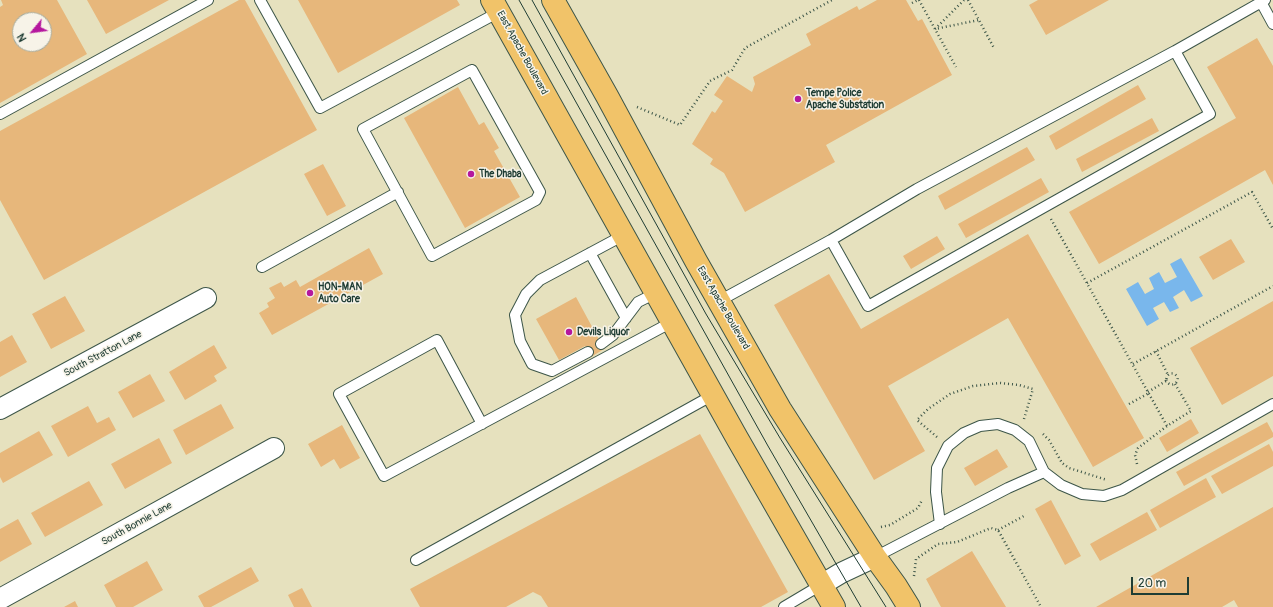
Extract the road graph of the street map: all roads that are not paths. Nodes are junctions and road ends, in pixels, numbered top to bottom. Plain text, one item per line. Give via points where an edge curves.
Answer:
1 (208, 0) edge
2 (260, 0) edge
3 (553, 0) edge
4 (1263, 1) edge
5 (496, 6) edge
6 (1273, 24) edge
7 (1175, 51) junction
8 (0, 114) edge
9 (398, 192) junction
10 (624, 235) junction
11 (831, 240) junction
12 (590, 254) junction
13 (262, 267) dead end
14 (656, 293) junction
15 (206, 298) dead end
16 (719, 301) junction
17 (626, 318) junction
18 (672, 322) junction
19 (601, 344) dead end
20 (588, 352) dead end
21 (713, 395) junction
22 (1273, 404) edge
23 (0, 409) edge
24 (482, 424) junction
25 (274, 448) dead end
26 (1044, 472) junction
27 (940, 524) junction
28 (875, 557) junction
29 (416, 560) dead end
30 (821, 585) junction
31 (0, 599) edge
32 (784, 607) edge
33 (834, 607) edge
34 (909, 607) edge

1 - 8 lane
2 - 5 lane via 320,108
3 - 16 main road, East Apache Boulevard
4 - 6 lane
4 - 7 lane
5 - 10 main road, East Apache Boulevard
7 - 11 lane via 917,189
7 - 11 lane via 1210,114 868,306
9 - 9 lane via 363,129 472,70 540,192 536,200 432,256
9 - 13 lane
10 - 12 lane
10 - 14 main road, East Apache Boulevard
11 - 16 lane
12 - 17 lane
12 - 20 lane via 540,280 526,294 515,315 520,340 532,364 552,371
14 - 17 lane via 638,302
14 - 18 main road, East Apache Boulevard
15 - 23 street, South Stratton Lane
16 - 28 main road, East Apache Boulevard via 780,408
17 - 19 lane via 613,335
18 - 21 main road, East Apache Boulevard
18 - 24 lane
21 - 29 lane
21 - 30 main road, East Apache Boulevard
22 - 26 lane via 1122,490 1104,496 1082,494 1061,485
24 - 24 lane via 384,476 339,394 437,340
25 - 31 street, South Bonnie Lane
26 - 27 lane
26 - 27 lane via 1029,441 1015,430 998,424 980,426 964,433 948,446 937,468 936,492
27 - 28 lane
28 - 30 street
28 - 34 main road, East Apache Boulevard
30 - 32 lane
30 - 33 main road, East Apache Boulevard

